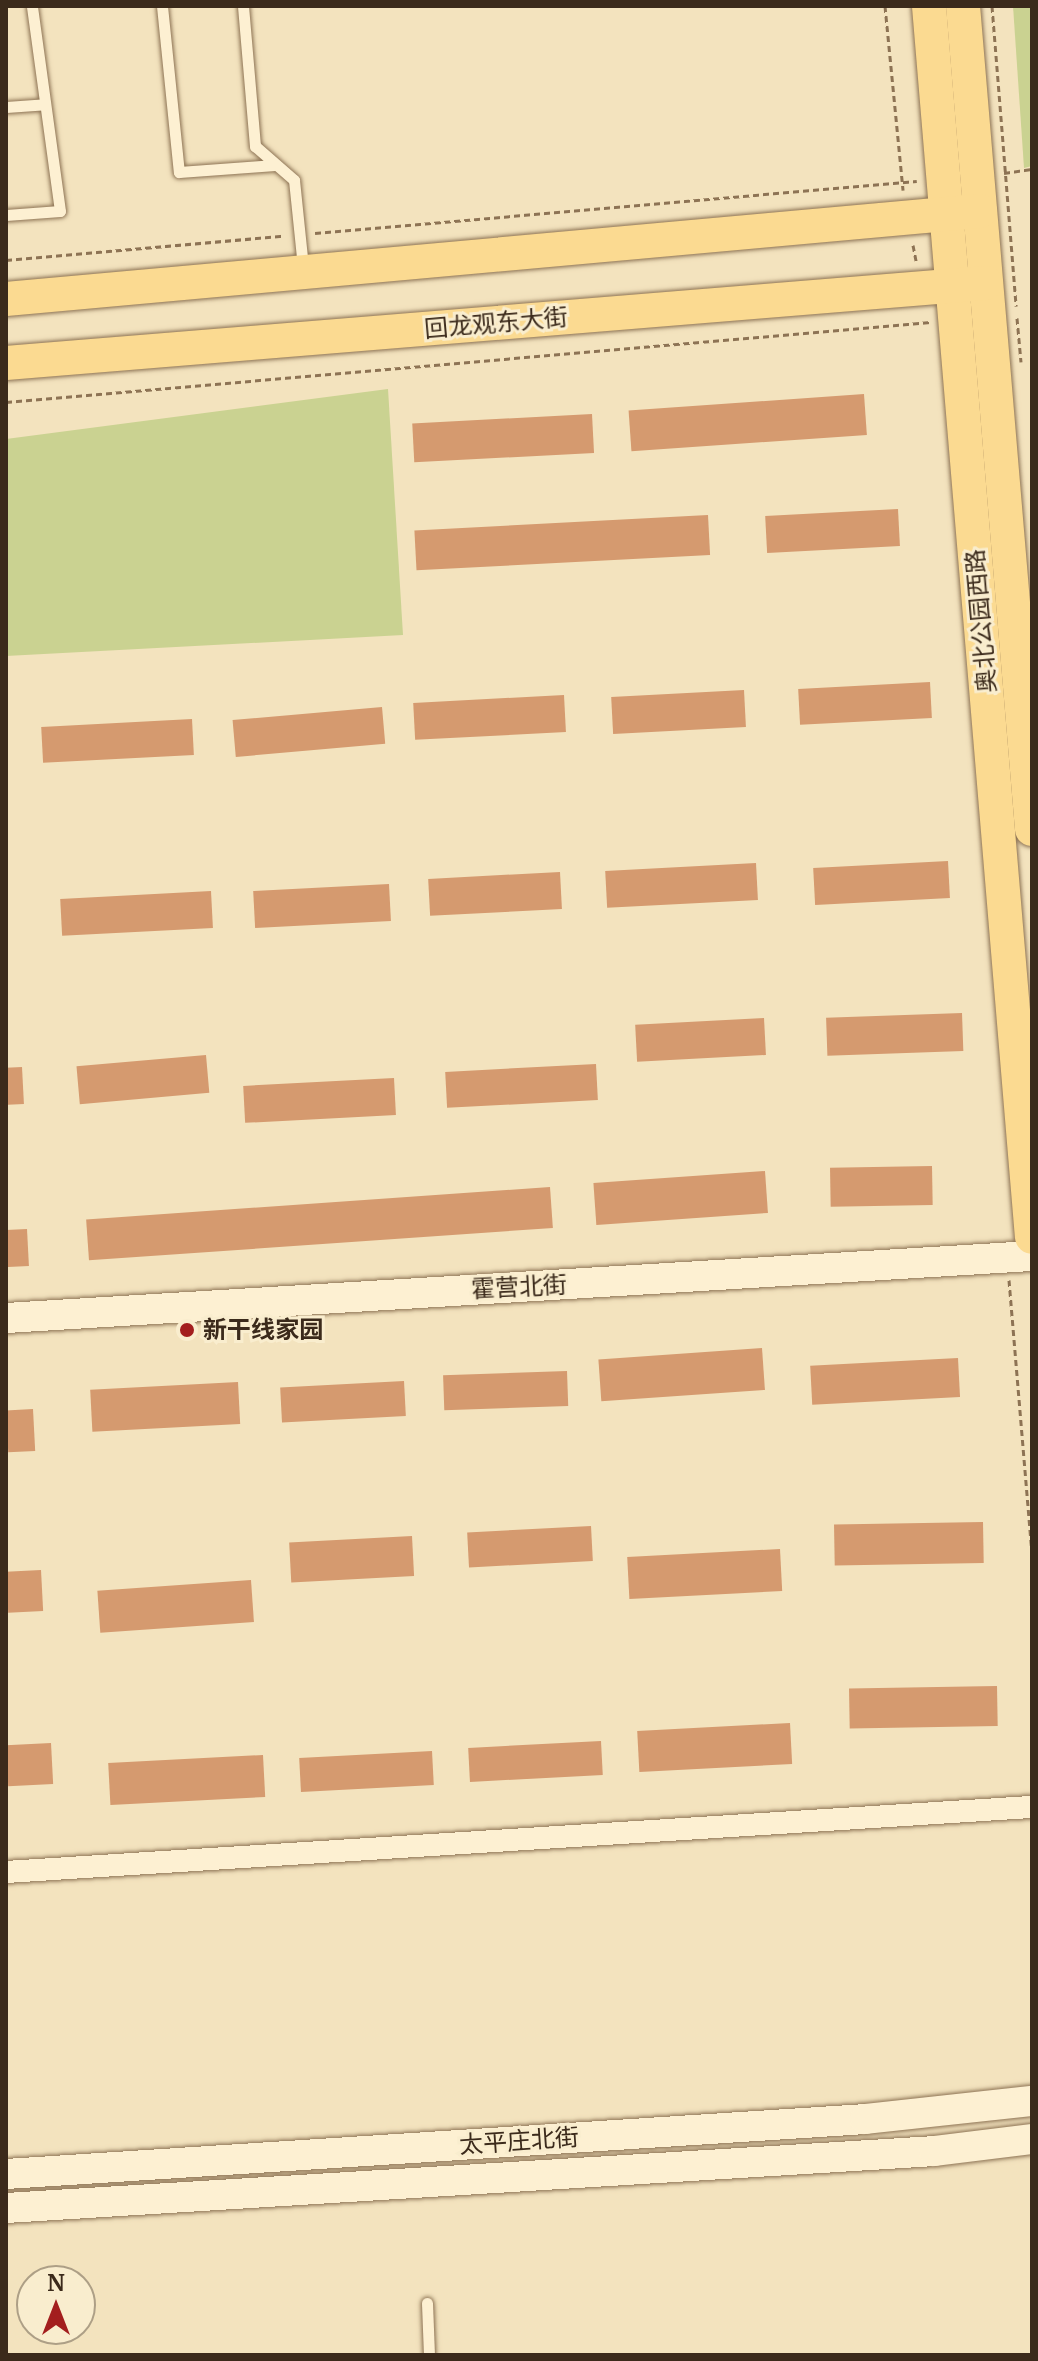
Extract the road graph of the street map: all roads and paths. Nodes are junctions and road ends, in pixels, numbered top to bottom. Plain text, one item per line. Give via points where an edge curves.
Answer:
1 (32, 6) edge
2 (162, 6) edge
3 (243, 6) edge
4 (885, 6) edge
5 (929, 6) edge
6 (963, 6) edge
7 (992, 6) edge
8 (45, 104) junction
9 (6, 107) edge
10 (275, 165) junction
11 (1032, 169) edge
12 (1005, 173) junction
13 (832, 188) dead end
14 (980, 211) junction
15 (947, 214) junction
16 (6, 215) edge
17 (907, 217) junction
18 (300, 234) junction
19 (6, 260) edge
20 (304, 272) junction
21 (986, 283) junction
22 (937, 287) junction
23 (6, 299) edge
24 (842, 330) dead end
25 (929, 331) dead end
26 (1021, 361) dead end
27 (6, 363) edge
28 (6, 402) edge
29 (1032, 829) edge
30 (1032, 1237) edge
31 (1032, 1256) edge
32 (1012, 1310) dead end
33 (6, 1318) edge
34 (1032, 1555) edge
35 (1032, 1807) edge
36 (6, 1872) edge
37 (1032, 2101) edge
38 (1032, 2139) edge
39 (6, 2174) edge
40 (6, 2208) edge
41 (427, 2303) dead end
42 (429, 2355) edge

1 - 8 lane
2 - 10 lane via 179,172
3 - 10 lane via 255,146
4 - 17 path
5 - 15 main road, 奥北公园西路
6 - 14 main road, 奥北公园西路
7 - 12 path
8 - 9 lane
8 - 16 lane via 60,211
10 - 18 lane via 294,180
11 - 12 path
12 - 26 path
13 - 18 path
14 - 15 main road
14 - 21 main road, 奥北公园西路
15 - 17 main road
15 - 22 main road, 奥北公园西路
17 - 20 main road
17 - 22 path
18 - 19 path
18 - 20 lane
20 - 23 main road
21 - 22 main road, 回龙观东大街
21 - 29 main road, 奥北公园西路
22 - 25 path
22 - 27 main road, 回龙观东大街
22 - 30 main road, 奥北公园西路
24 - 28 path
31 - 33 main road, 霍营北街
32 - 34 path
35 - 36 street
37 - 39 main road, 太平庄北街 via 865,2119
38 - 40 main road, 太平庄北街 via 921,2152
41 - 42 lane

